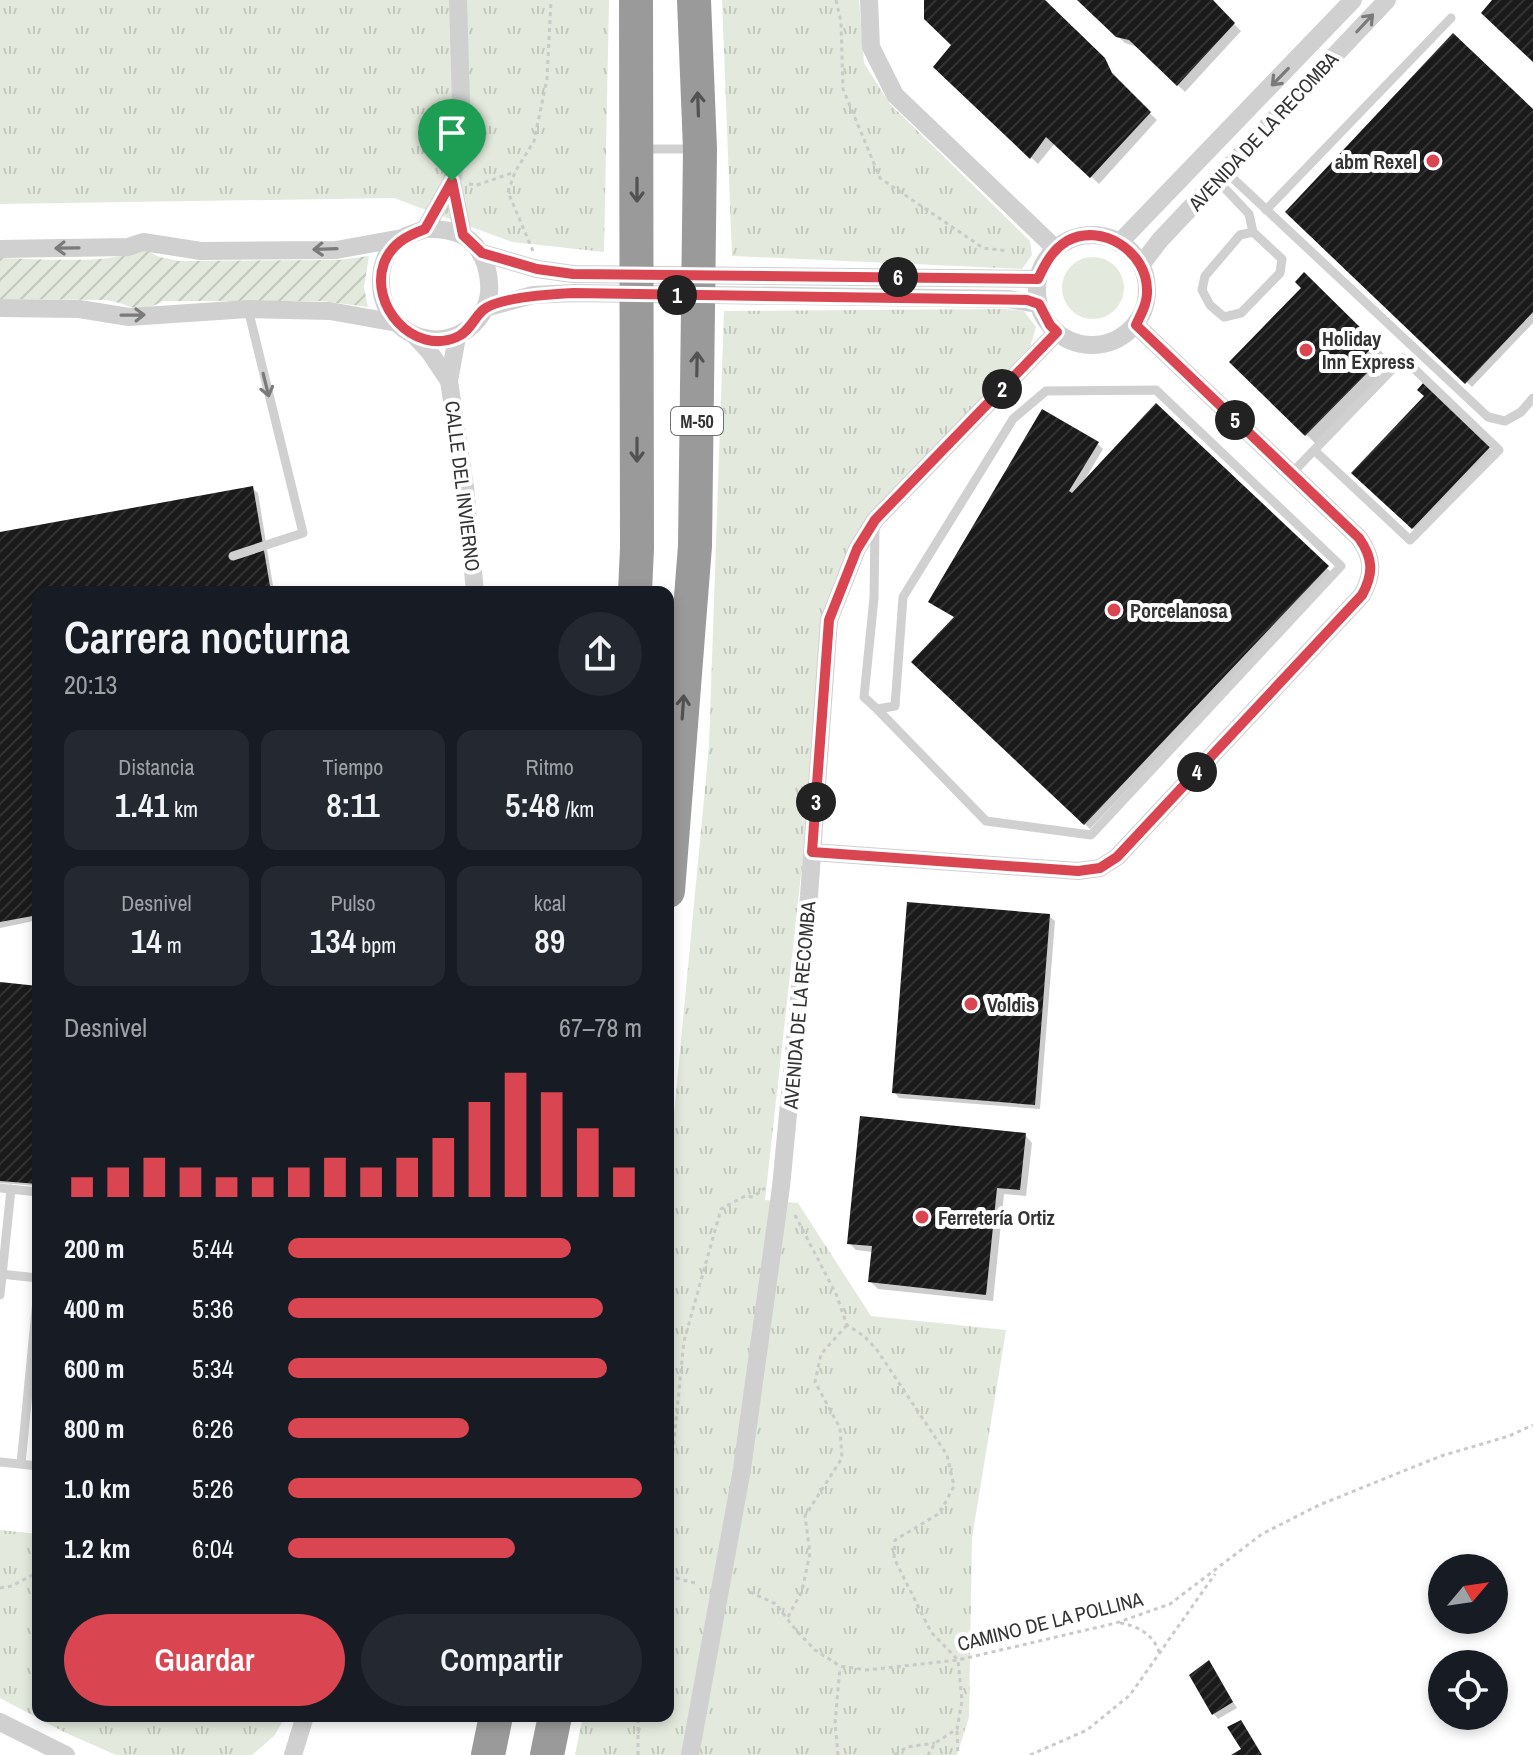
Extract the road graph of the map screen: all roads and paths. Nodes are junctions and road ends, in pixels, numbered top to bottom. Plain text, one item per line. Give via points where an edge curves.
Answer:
1 (458, 0) edge
2 (551, 0) edge
3 (636, 0) edge
4 (694, 0) edge
5 (836, 0) edge
6 (869, 0) edge
7 (1353, 0) edge
8 (1387, 0) edge
9 (1451, 18) dead end
10 (637, 149) junction
11 (700, 149) junction
12 (515, 172) junction
13 (1221, 176) junction
14 (452, 181) junction
15 (1266, 210) junction
16 (425, 229) junction
17 (1253, 232) junction
18 (463, 235) junction
19 (402, 238) junction
20 (1119, 243) junction
21 (0, 249) edge
22 (1056, 249) junction
23 (1008, 251) dead end
24 (482, 253) junction
25 (533, 253) dead end
26 (1141, 265) junction
27 (1038, 279) junction
28 (573, 284) junction
29 (1039, 304) junction
30 (0, 308) edge
31 (485, 308) junction
32 (248, 309) junction
33 (397, 323) junction
34 (1136, 325) junction
35 (1057, 332) junction
36 (413, 334) junction
37 (457, 337) junction
38 (449, 381) junction
39 (1533, 398) edge
40 (1314, 450) junction
41 (1292, 473) junction
42 (875, 520) junction
43 (233, 556) dead end
44 (474, 586) edge
45 (635, 586) edge
46 (877, 709) junction
47 (674, 814) edge
48 (812, 852) junction
49 (768, 1185) dead end
50 (5, 1189) edge
51 (32, 1191) edge
52 (789, 1205) dead end
53 (1, 1274) edge
54 (32, 1277) edge
55 (0, 1295) edge
56 (847, 1325) junction
57 (32, 1351) edge
58 (1533, 1425) edge
59 (674, 1440) edge
60 (0, 1462) edge
61 (21, 1464) junction
62 (32, 1465) edge
63 (1217, 1570) junction
64 (32, 1575) edge
65 (674, 1578) edge
66 (695, 1583) dead end
67 (0, 1588) edge
68 (750, 1592) dead end
69 (788, 1617) junction
70 (1116, 1623) junction
71 (1159, 1653) junction
72 (958, 1660) junction
73 (840, 1666) junction
74 (0, 1722) edge
75 (302, 1722) edge
76 (303, 1722) edge
77 (495, 1722) edge
78 (554, 1722) edge
79 (638, 1722) edge
80 (957, 1729) junction
81 (935, 1743) junction
82 (66, 1755) edge
83 (281, 1755) edge
84 (293, 1755) edge
85 (488, 1755) edge
86 (547, 1755) edge
87 (638, 1755) edge
88 (690, 1755) edge
89 (838, 1755) edge
90 (895, 1755) edge
91 (928, 1755) edge
92 (958, 1755) edge
93 (1030, 1755) edge

1 - 14 street via 461,103
2 - 12 path via 547,79 534,141
3 - 10 highway
11 -> 4 highway, M-50
5 - 23 path via 843,89 880,178 983,248
6 - 22 street via 871,47 895,95
7 -> 20 street, AVENIDA DE LA RECOMBA
13 -> 8 street, AVENIDA DE LA RECOMBA
9 - 15 lane
10 - 11 lane
10 -> 45 highway
47 -> 11 highway, M-50 via 695,546
12 - 14 path via 477,185
12 - 25 path via 508,192
13 - 15 lane
13 - 17 lane via 1249,214
13 - 26 street, AVENIDA DE LA RECOMBA
14 - 16 street
14 - 18 street
15 - 39 lane via 1488,417 1505,421
16 - 18 street
16 - 19 street
17 - 17 lane via 1240,235 1205,276 1202,290 1224,317 1241,313 1280,273 1282,259
18 - 24 street
19 -> 21 street via 336,250 201,251 143,242 128,247
19 - 33 street via 380,274 380,293
20 - 22 street via 1085,236
20 - 26 street
22 - 27 street
24 - 28 street
24 - 31 street via 491,281
26 - 34 street via 1148,292
27 - 28 street via 775,277
27 - 29 street
28 - 29 street
28 - 31 street
29 - 35 street
30 -> 32 street via 79,309 129,317
31 - 37 street
32 - 33 street via 330,311
32 -> 43 lane via 303,533
33 - 36 street
34 - 35 street via 1126,335 1097,346
34 - 41 street
35 - 42 street, AVENIDA DE LA RECOMBA
36 - 37 street via 431,341
36 - 38 street
37 - 38 street
38 - 44 street, CALLE DEL INVIERNO
40 - 40 lane via 1403,358 1499,450 1410,540
40 - 41 lane
41 - 48 street via 1359,538 1372,567 1369,582 1117,857 1100,868 1078,871
42 - 46 lane via 864,697
42 - 48 street, AVENIDA DE LA RECOMBA via 857,549 829,620
46 - 46 lane via 895,706 903,597 1013,419 1046,391 1156,390 1341,566 1091,835 986,821
48 - 88 street, AVENIDA DE LA RECOMBA via 781,1187 742,1469
49 - 59 path via 721,1209 684,1341
50 - 51 lane
50 - 53 lane
52 - 56 path
53 - 54 lane
53 - 55 lane
56 - 69 path via 821,1354 815,1382 840,1428 842,1458 805,1516 810,1553 802,1591
56 - 72 path via 877,1350 947,1455 954,1486 940,1513 895,1540 894,1558 931,1632
57 - 61 lane
58 - 63 path, CAMINO DE LA POLLINA via 1319,1505 1262,1534
60 - 61 lane
61 - 62 lane
63 - 70 path, CAMINO DE LA POLLINA via 1170,1604
63 - 71 path
64 - 67 path
65 - 66 path
68 - 69 path via 776,1604
69 - 73 path via 815,1650
70 - 71 path via 1144,1631
70 - 72 path, CAMINO DE LA POLLINA
71 - 93 path via 1130,1695 1087,1730
72 - 73 path, CAMINO DE LA POLLINA via 867,1670
72 - 80 path via 962,1701
73 - 89 path
74 - 82 street
75 - 83 street
76 - 84 street
77 - 85 highway
78 - 86 highway
79 - 87 path
80 - 81 path
80 - 92 path
81 - 90 path via 907,1747
81 - 91 path

